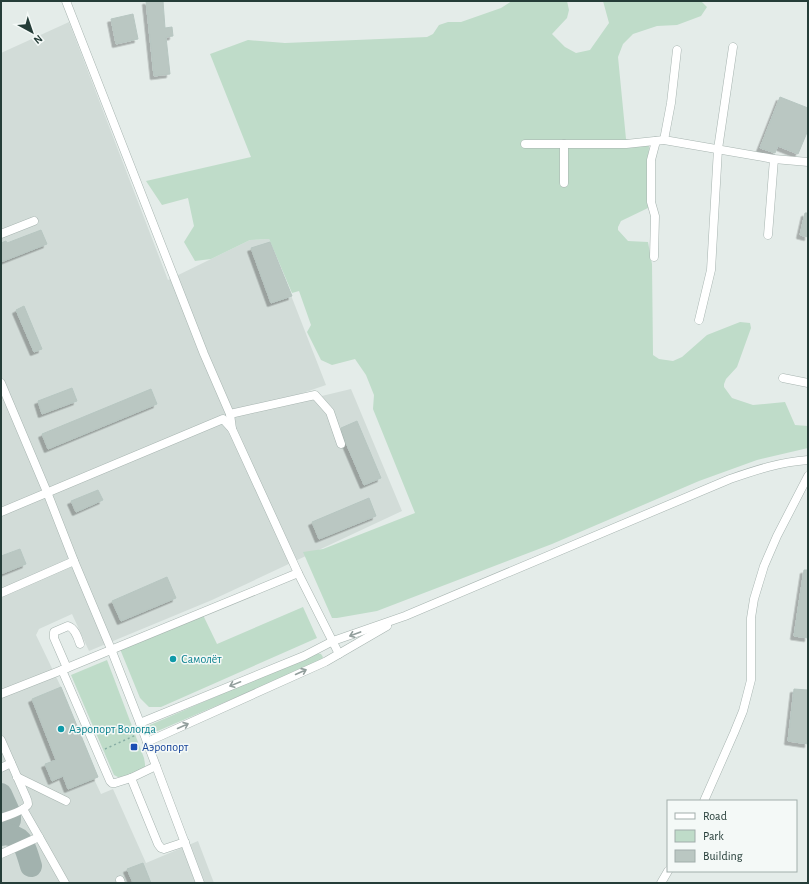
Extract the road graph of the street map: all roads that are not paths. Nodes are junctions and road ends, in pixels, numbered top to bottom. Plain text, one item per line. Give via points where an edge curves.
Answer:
1 (66, 1) edge
2 (733, 47) dead end
3 (677, 50) dead end
4 (660, 140) junction
5 (524, 144) dead end
6 (564, 144) junction
7 (718, 149) junction
8 (774, 159) junction
9 (808, 162) edge
10 (564, 183) dead end
11 (34, 221) dead end
12 (1, 234) edge
13 (768, 235) dead end
14 (654, 257) dead end
15 (698, 320) dead end
16 (783, 378) dead end
17 (1, 382) edge
18 (808, 383) edge
19 (230, 414) junction
20 (232, 429) junction
21 (341, 444) dead end
22 (808, 460) edge
23 (808, 476) edge
24 (48, 492) junction
25 (1, 512) edge
26 (74, 561) junction
27 (298, 573) junction
28 (1, 593) edge
29 (404, 616) junction
30 (333, 642) junction
31 (80, 644) dead end
32 (111, 649) junction
33 (339, 654) junction
34 (64, 669) junction
35 (1, 694) edge
36 (140, 723) junction
37 (1, 740) edge
38 (147, 742) junction
39 (11, 764) junction
40 (156, 766) junction
41 (1, 768) edge
42 (17, 777) junction
43 (131, 778) junction
44 (704, 800) edge
45 (66, 801) dead end
46 (23, 809) junction
47 (1, 818) edge
48 (39, 837) junction
49 (185, 842) junction
50 (1, 854) edge
51 (667, 872) edge
52 (65, 883) edge
53 (200, 883) edge
54 (660, 883) edge

1 - 19 street via 204,354
2 - 7 street
3 - 4 street via 671,104
4 - 6 street via 626,144
4 - 7 street
4 - 14 street via 650,160
5 - 6 street
6 - 10 street
7 - 8 street
7 - 15 street via 711,270
8 - 9 street
8 - 13 street
11 - 12 street
16 - 18 street
17 - 24 street
19 - 20 street
19 - 21 street via 315,395 330,412
20 - 24 street via 223,419
20 - 27 street
22 - 29 street via 766,467 730,479
23 - 44 street via 764,566 751,618 751,680 743,711
24 - 25 street
24 - 26 street
26 - 28 street
26 - 32 street
27 - 30 street
27 - 32 street
29 -> 30 street
29 - 33 street
30 - 33 street
30 -> 36 street
31 - 34 street via 70,626 54,632
32 - 34 street
32 - 36 street
38 -> 33 street
34 - 35 street
34 - 43 street via 110,781 112,783
36 - 38 street
37 - 39 street
38 - 40 street
39 - 41 street
39 - 42 street
40 - 43 street
40 - 49 street
42 - 45 street
42 - 46 street via 28,803
43 - 49 street via 161,848
46 - 47 street
46 - 48 street
48 - 50 street
48 - 52 street
49 - 53 street
51 - 54 street

